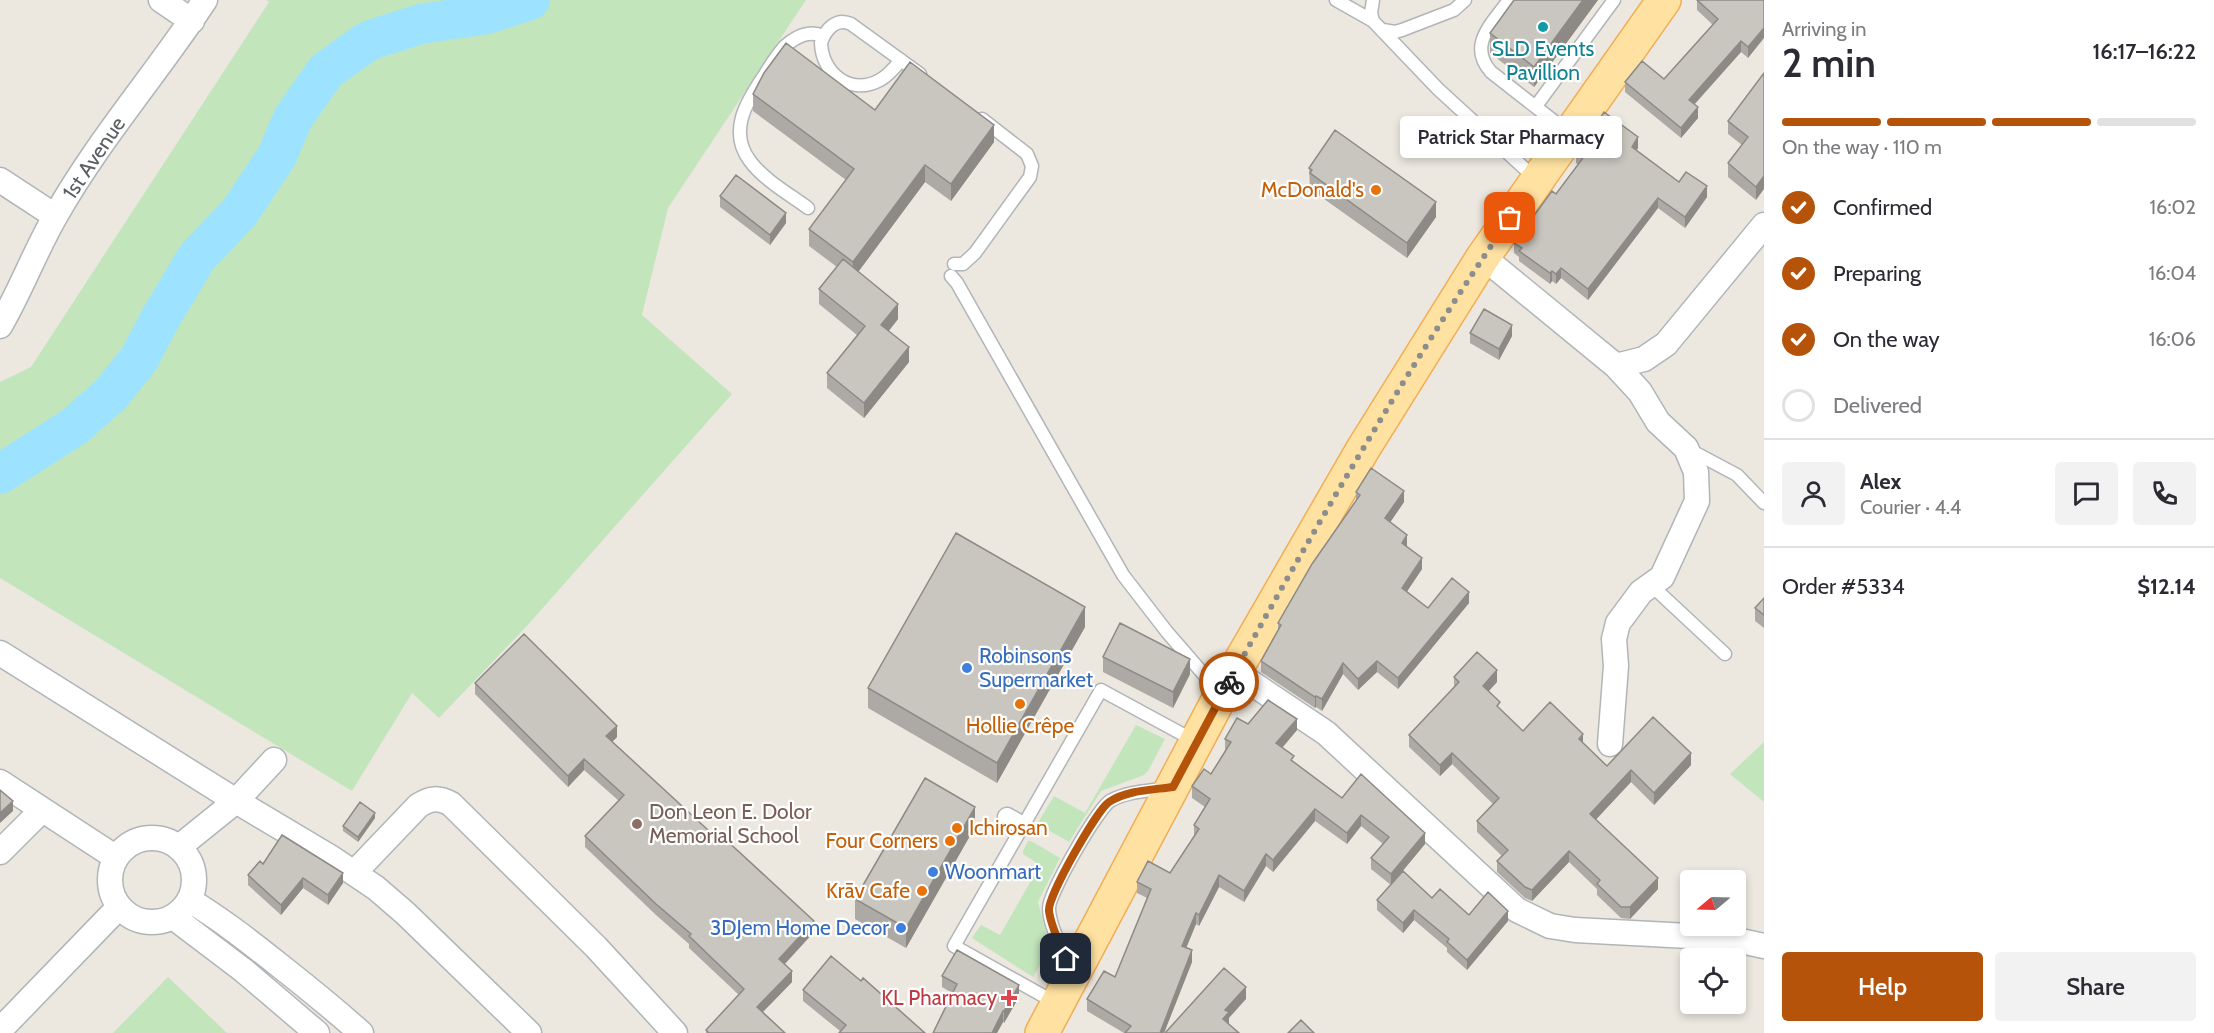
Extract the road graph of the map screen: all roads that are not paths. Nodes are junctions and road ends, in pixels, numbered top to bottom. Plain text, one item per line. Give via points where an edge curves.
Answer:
1 (161, 0) edge
2 (205, 0) edge
3 (1336, 0) edge
4 (1373, 0) edge
5 (1465, 0) edge
6 (1509, 0) edge
7 (1614, 0) edge
8 (1664, 0) edge
9 (192, 21) junction
10 (1378, 26) junction
11 (823, 36) junction
12 (901, 60) junction
13 (930, 81) edge
14 (1536, 106) junction
15 (968, 109) edge
16 (1570, 134) junction
17 (0, 180) edge
18 (1536, 180) junction
19 (808, 208) dead end
20 (55, 216) junction
21 (1760, 235) edge
22 (1483, 257) junction
23 (0, 326) edge
24 (1617, 366) junction
25 (1686, 448) junction
26 (1764, 503) edge
27 (1651, 585) junction
28 (0, 653) edge
29 (1725, 654) dead end
30 (1228, 683) junction
31 (1197, 741) junction
32 (1610, 744) dead end
33 (274, 760) dead end
34 (0, 782) edge
35 (1173, 787) junction
36 (236, 801) junction
37 (42, 810) junction
38 (1007, 817) dead end
39 (1023, 826) junction
40 (179, 848) junction
41 (0, 852) edge
42 (116, 857) junction
43 (354, 873) junction
44 (119, 907) junction
45 (181, 908) junction
46 (1764, 946) edge
47 (1072, 975) junction
48 (1057, 1004) junction
49 (0, 1030) edge
50 (317, 1033) edge
51 (361, 1033) edge
52 (529, 1033) edge
53 (675, 1033) edge
54 (1042, 1033) edge

1 - 9 street
2 - 9 street, 1st Avenue
3 - 10 lane
4 - 10 lane via 1371,13
5 - 10 lane via 1454,10 1402,30 1395,32
6 - 14 lane via 1485,34 1480,54 1491,72
7 - 14 lane
8 - 16 main road
9 - 20 street, 1st Avenue
10 - 18 lane via 1438,89
11 - 12 lane via 835,23 845,21
11 - 12 lane via 820,43 824,60 834,75 852,86 879,81
11 - 19 lane via 810,33 785,46 747,100 740,120 741,140 748,159
12 - 13 lane
14 - 16 lane
15 - 30 lane via 1028,154 1032,165 1030,177 975,253 952,270 957,283 1123,575 1167,632
16 - 18 main road
17 - 20 street
18 - 22 main road
20 - 23 street, 1st Avenue
21 - 24 street via 1666,344 1644,359
22 - 24 street
22 - 30 main road via 1364,449
24 - 25 street via 1640,392 1658,422
25 - 26 lane via 1737,475
25 - 27 street via 1696,472 1697,501 1662,577
27 - 29 lane
27 - 32 street via 1618,622
28 - 36 street
30 - 31 main road
30 - 46 street via 1326,733 1517,910 1550,926 1575,930 1727,938
31 - 35 main road
31 - 39 lane via 1101,690
33 - 36 street
34 - 37 street
35 - 47 main road
35 - 47 lane via 1123,795 1106,805 1054,891 1049,910
36 - 40 street
36 - 43 street
37 - 41 street
37 - 42 street
38 - 39 street
39 - 48 lane via 954,946
40 - 42 street via 169,840 145,837 133,841
40 - 45 street via 192,866 193,889
42 - 44 street via 111,867 110,888
43 - 52 street via 405,913
43 - 53 street via 418,806 430,799 451,804 596,947
44 - 45 street via 139,920 162,921
44 - 49 street
45 - 50 street via 243,970
45 - 51 street via 208,911
47 - 48 main road
48 - 54 main road

